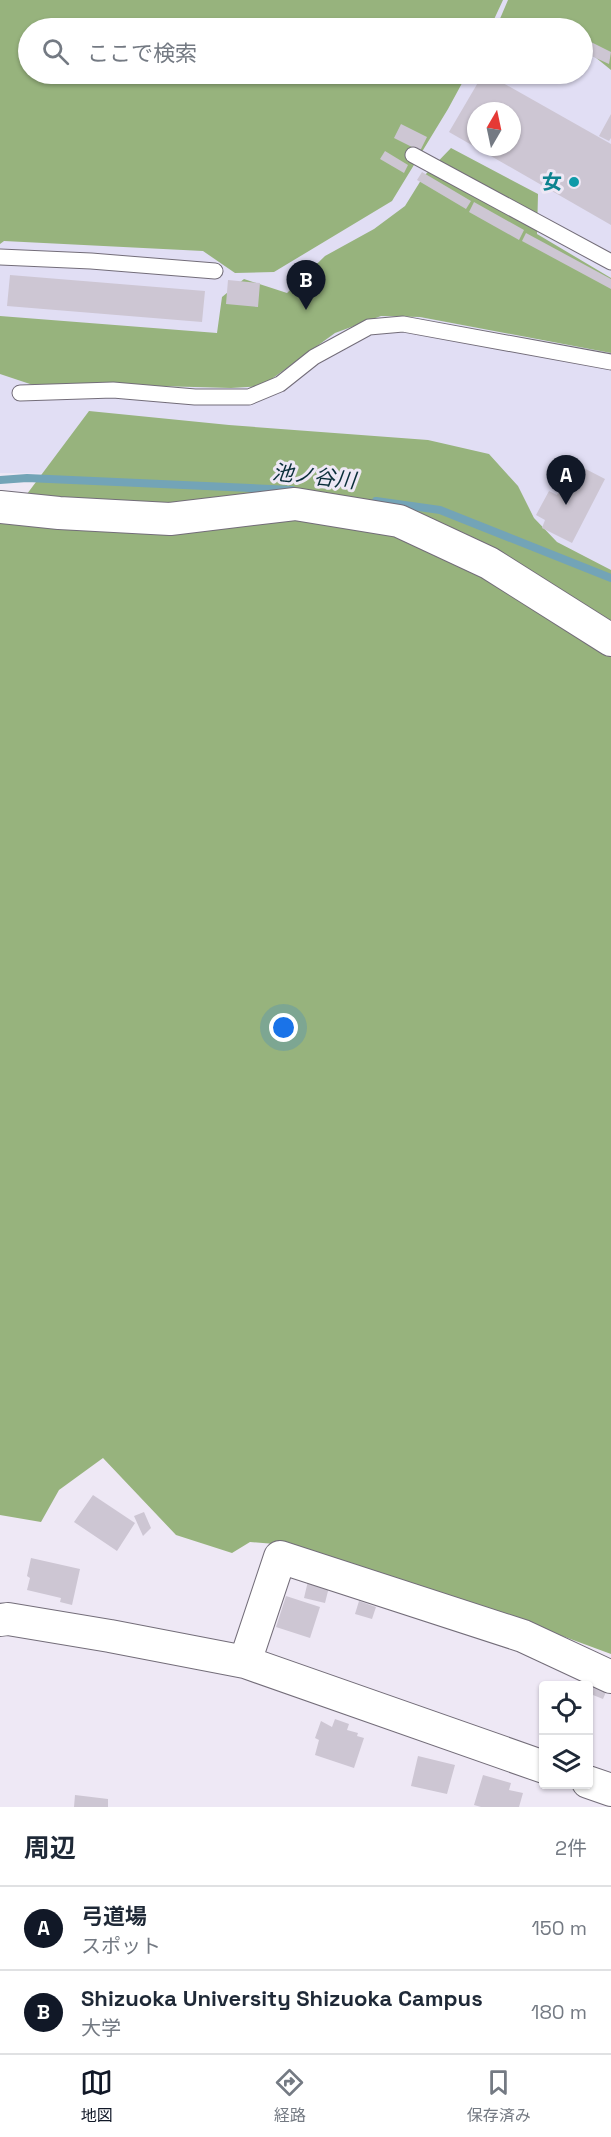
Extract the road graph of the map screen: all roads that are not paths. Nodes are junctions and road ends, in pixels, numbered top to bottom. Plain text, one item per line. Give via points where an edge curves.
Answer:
1 (413, 155) dead end
2 (0, 257) edge
3 (611, 262) edge
4 (214, 271) dead end
5 (611, 362) edge
6 (20, 393) dead end
7 (0, 507) edge
8 (611, 640) edge
9 (0, 1620) edge
10 (245, 1662) junction
11 (611, 1677) edge
12 (539, 1766) edge
13 (593, 1784) edge
14 (611, 1790) edge

1 - 3 lane
2 - 4 lane
5 - 6 lane via 403,324 369,327 314,357 280,384 249,397 113,390
7 - 8 street via 170,519 294,504 399,520 489,563
9 - 10 street
10 - 11 street via 280,1557 523,1636
10 - 12 street
13 - 14 street

